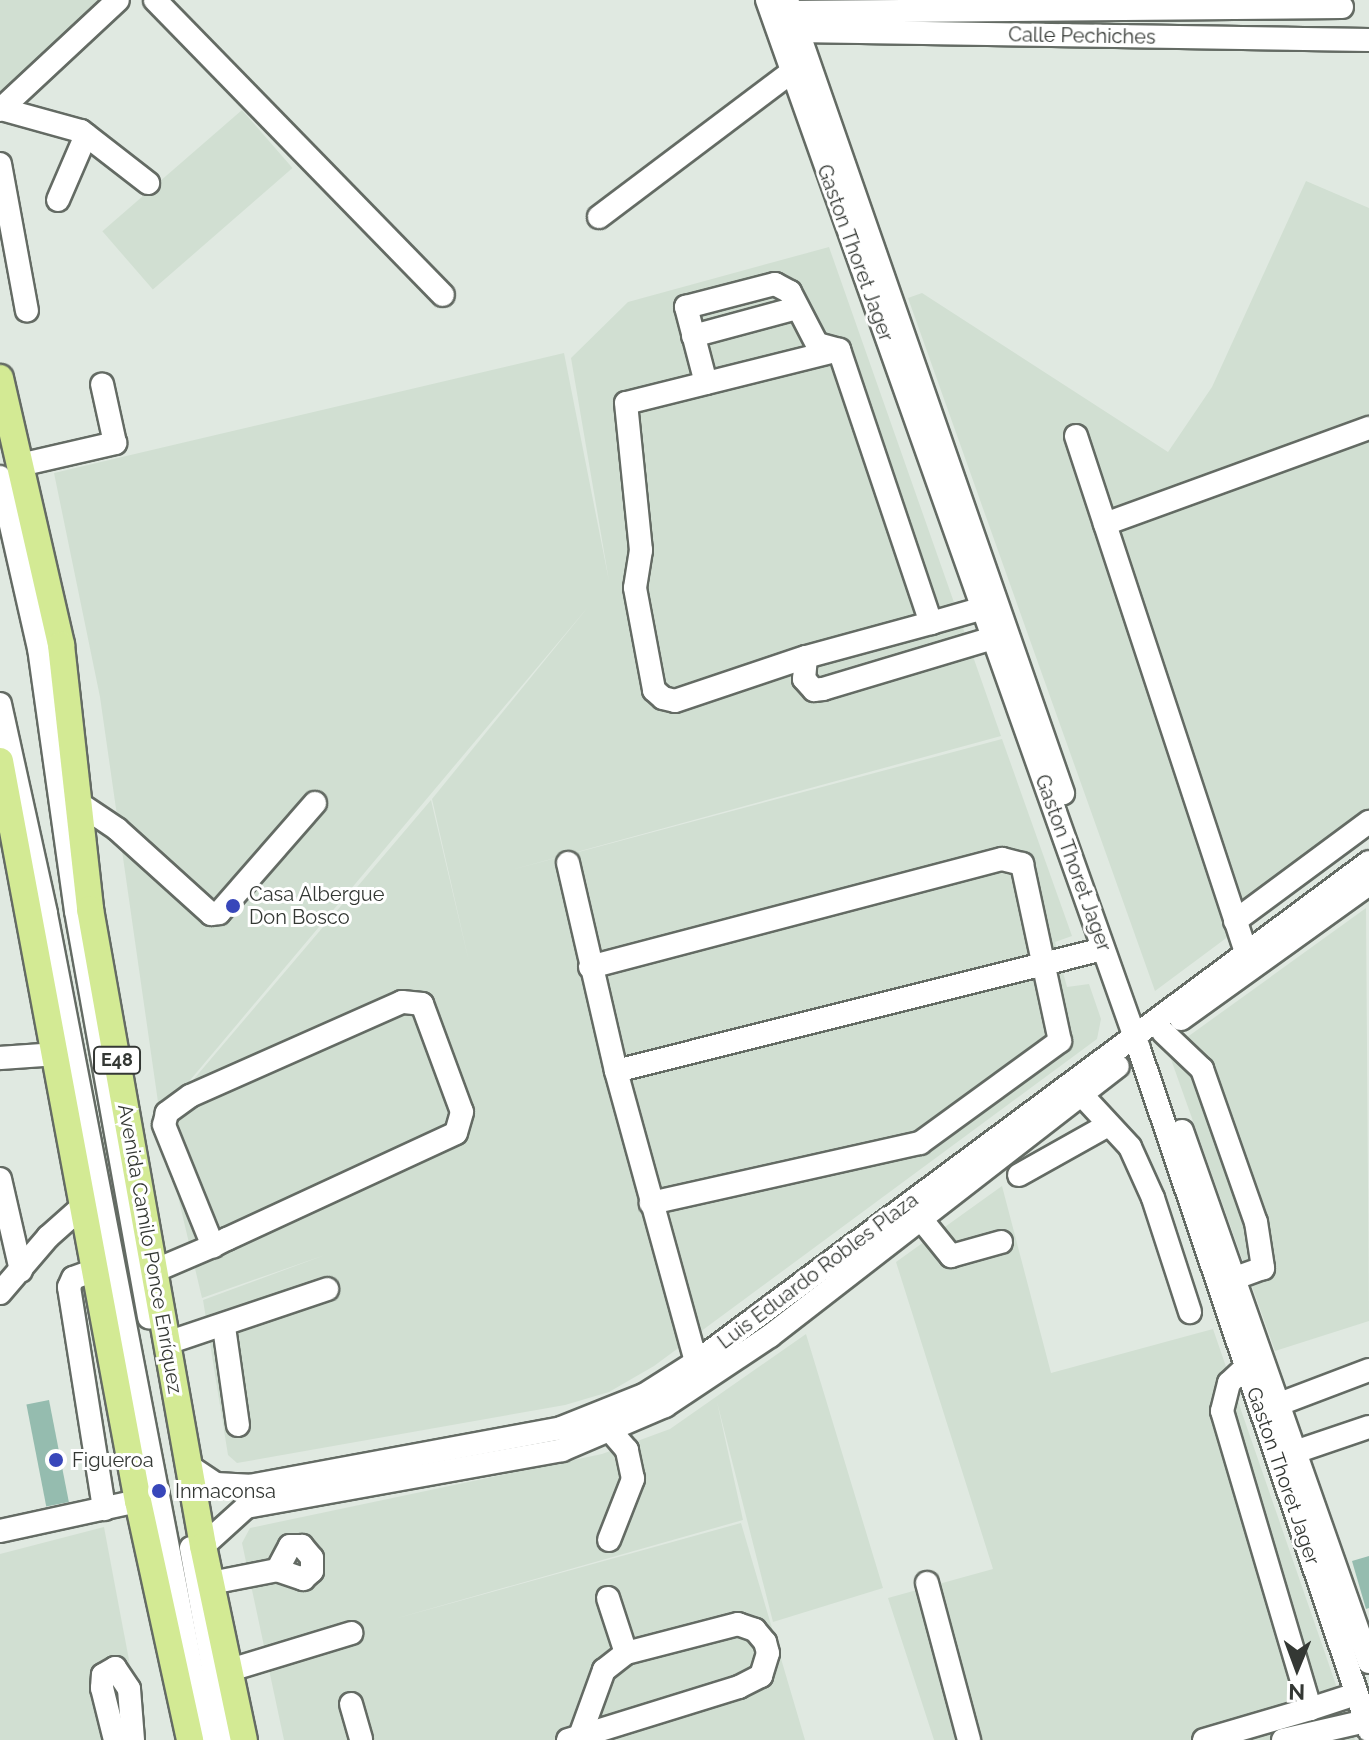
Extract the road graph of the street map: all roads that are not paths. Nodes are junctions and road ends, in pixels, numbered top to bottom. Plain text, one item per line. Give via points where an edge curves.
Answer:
1 (118, 0) edge
2 (155, 0) edge
3 (767, 0) edge
4 (1342, 7) dead end
5 (791, 14) edge
6 (1369, 40) edge
7 (790, 73) junction
8 (1, 110) edge
9 (86, 135) junction
10 (0, 164) edge
11 (148, 183) dead end
12 (58, 200) dead end
13 (599, 217) dead end
14 (443, 295) dead end
15 (27, 311) dead end
16 (839, 350) junction
17 (0, 378) edge
18 (706, 383) junction
19 (102, 384) dead end
20 (1369, 428) edge
21 (1076, 436) dead end
22 (10, 471) edge
23 (1105, 524) junction
24 (991, 606) junction
25 (931, 623) junction
26 (1000, 636) junction
27 (806, 657) junction
28 (0, 704) edge
29 (0, 761) edge
30 (315, 803) dead end
31 (80, 804) junction
32 (1369, 822) edge
33 (0, 830) edge
34 (1369, 862) edge
35 (568, 863) dead end
36 (1369, 884) edge
37 (1235, 921) junction
38 (1103, 949) junction
39 (1246, 952) junction
40 (1042, 964) junction
41 (590, 967) junction
42 (1146, 1037) junction
43 (57, 1054) junction
44 (0, 1058) edge
45 (616, 1071) junction
46 (1081, 1094) junction
47 (1108, 1125) junction
48 (1019, 1175) dead end
49 (0, 1179) edge
50 (651, 1203) junction
51 (83, 1206) junction
52 (921, 1219) junction
53 (1001, 1242) dead end
54 (213, 1246) junction
55 (95, 1270) junction
56 (21, 1271) junction
57 (154, 1271) junction
58 (1236, 1278) junction
59 (327, 1289) dead end
60 (0, 1293) edge
61 (1190, 1312) dead end
62 (224, 1327) junction
63 (167, 1343) junction
64 (696, 1362) junction
65 (1246, 1367) junction
66 (1369, 1370) edge
67 (1282, 1403) junction
68 (238, 1425) dead end
69 (1369, 1427) edge
70 (612, 1433) junction
71 (1298, 1451) junction
72 (189, 1466) junction
73 (138, 1501) junction
74 (104, 1509) junction
75 (0, 1531) edge
76 (609, 1540) dead end
77 (203, 1546) junction
78 (277, 1570) dead end
79 (211, 1583) junction
80 (927, 1583) dead end
81 (608, 1598) dead end
82 (352, 1633) dead end
83 (1367, 1652) edge
84 (626, 1653) junction
85 (230, 1670) junction
86 (1356, 1694) junction
87 (351, 1704) dead end
88 (1310, 1709) junction
89 (1367, 1725) edge
90 (1319, 1736) edge
91 (574, 1738) edge
92 (115, 1740) edge
93 (133, 1740) edge
94 (190, 1740) edge
95 (205, 1740) edge
96 (226, 1740) edge
97 (244, 1740) edge
98 (361, 1740) edge
99 (969, 1740) edge
100 (1204, 1740) edge
101 (1283, 1740) edge

1 - 8 street
2 - 14 street
3 - 7 street, Gaston Thoret Jager
4 - 5 street
5 - 6 street, Calle Pechiches
5 - 24 street, Gaston Thoret Jager
7 - 13 street
7 - 24 street, Gaston Thoret Jager
8 - 9 street via 64,124
9 - 11 street
9 - 12 street
10 - 15 street
16 - 18 street
16 - 18 street via 817,344 797,308 693,336
16 - 25 street
17 - 22 main road, Avenida Camilo Ponce Enríquez / E48
18 - 27 street via 626,403 641,550 635,588 654,690 675,701
19 - 22 street via 115,443
20 - 23 street
21 - 23 street
22 - 31 main road, Avenida Camilo Ponce Enríquez / E48 via 61,645
22 - 96 street, Avenida Camilo Ponce Enríquez via 76,911
23 - 37 street
24 - 25 street
24 - 26 street, Gaston Thoret Jager
25 - 27 street
26 - 27 street via 814,690 804,679
26 - 38 street, Gaston Thoret Jager
26 - 42 street, Gaston Thoret Jager
28 - 95 street, Avenida Camilo Ponce Enríquez via 46,914
29 - 43 main road
30 - 31 street via 219,913 211,914 117,829
31 - 57 main road, Avenida Camilo Ponce Enríquez / E48 via 90,909
32 - 37 street
33 - 43 main road via 45,1031
34 - 39 street, Luis Eduardo Robles Plaza
35 - 41 street
36 - 42 street, Luis Eduardo Robles Plaza
37 - 39 street
38 - 40 street
38 - 42 street, Gaston Thoret Jager
39 - 42 street, Luis Eduardo Robles Plaza
40 - 41 street via 1022,864 1012,858
40 - 45 street
40 - 50 street via 1060,1041 920,1143
41 - 45 street
42 - 46 street, Luis Eduardo Robles Plaza
42 - 58 street, Gaston Thoret Jager
42 - 58 street via 1202,1069 1256,1222 1263,1268
42 - 64 street, Luis Eduardo Robles Plaza
42 - 65 street, Gaston Thoret Jager
43 - 44 street
43 - 51 main road
45 - 50 street
46 - 47 street
46 - 52 street, Luis Eduardo Robles Plaza
47 - 48 street
47 - 61 street via 1130,1147 1153,1198
49 - 56 street
50 - 64 street
51 - 55 main road
51 - 56 street
52 - 53 street via 951,1256
52 - 70 street, Luis Eduardo Robles Plaza via 770,1336 665,1406
54 - 54 street via 456,1133 462,1112 422,1004 402,1002 190,1096 167,1113 164,1125
54 - 57 street
55 - 73 main road
55 - 74 street via 73,1278 69,1287
56 - 60 street
57 - 63 main road, Avenida Camilo Ponce Enríquez / E48
58 - 67 street, Gaston Thoret Jager
59 - 62 street
62 - 63 street
62 - 68 street
63 - 72 main road, Avenida Camilo Ponce Enríquez / E48
64 - 72 street, Luis Eduardo Robles Plaza via 644,1395 561,1428 249,1486 216,1484
65 - 86 street, Gaston Thoret Jager
65 - 88 street via 1229,1383 1222,1411
66 - 67 street
67 - 71 street, Gaston Thoret Jager
69 - 71 street
70 - 76 street via 627,1450 633,1479
70 - 77 street, Luis Eduardo Robles Plaza via 562,1450 246,1507
71 - 83 street, Gaston Thoret Jager
72 - 77 main road, Avenida Camilo Ponce Enríquez / E48
73 - 74 street
73 - 94 main road
74 - 75 street
77 - 79 main road, Avenida Camilo Ponce Enríquez / E48
78 - 79 street
79 - 85 main road, Avenida Camilo Ponce Enríquez / E48
80 - 99 street
81 - 84 street
82 - 85 street
84 - 91 street via 604,1670
84 - 91 street via 738,1624 755,1630 768,1653 761,1676 739,1687
85 - 97 main road, Avenida Camilo Ponce Enríquez / E48
86 - 88 street
86 - 89 street, Gaston Thoret Jager
87 - 98 street
88 - 100 street
89 - 90 street
90 - 101 street
92 - 93 street via 102,1688 103,1675 115,1668 129,1689

